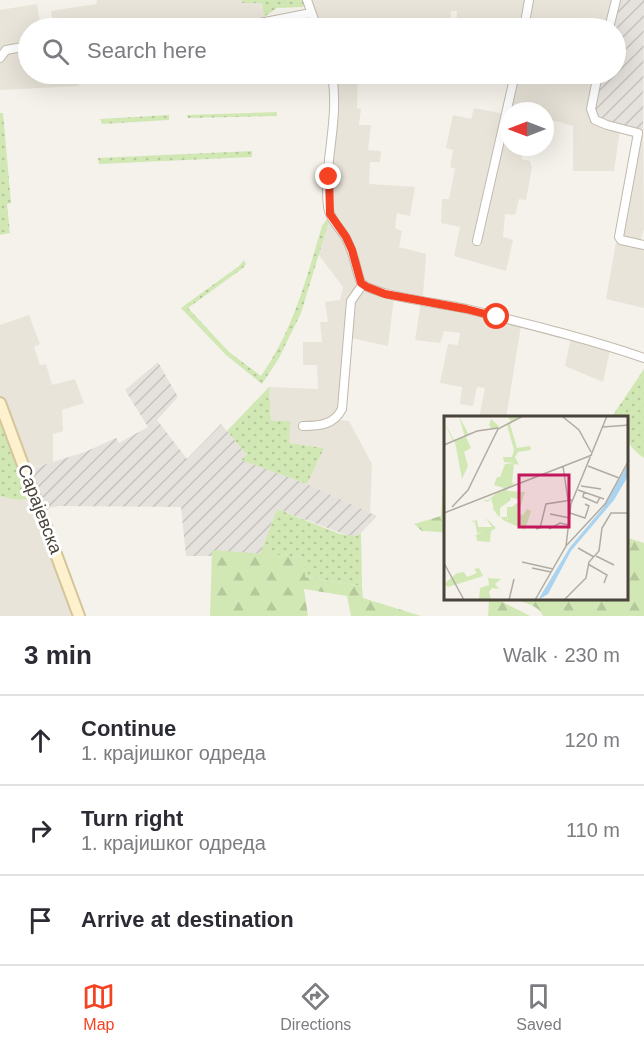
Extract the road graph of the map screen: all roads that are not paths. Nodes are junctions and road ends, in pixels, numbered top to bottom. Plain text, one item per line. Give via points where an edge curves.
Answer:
1 (307, 0) edge
2 (529, 0) edge
3 (616, 0) edge
4 (311, 13) junction
5 (286, 18) edge
6 (313, 18) edge
7 (526, 18) edge
8 (612, 18) edge
9 (18, 48) edge
10 (0, 58) edge
11 (333, 84) edge
12 (513, 84) edge
13 (596, 84) edge
14 (477, 241) dead end
15 (644, 245) edge
16 (363, 284) junction
17 (644, 358) edge
18 (0, 403) edge
19 (303, 426) dead end
20 (79, 616) edge

1 - 4 street
2 - 7 street
3 - 8 street
4 - 5 street
4 - 6 street
9 - 10 street via 6,50
11 - 16 street via 335,120 328,206 352,250
12 - 14 street
13 - 15 street via 591,109 595,120 638,133 619,237
16 - 17 street via 385,294 466,309
16 - 19 street via 351,301 342,409 327,424
18 - 20 main road, Сарајевска

